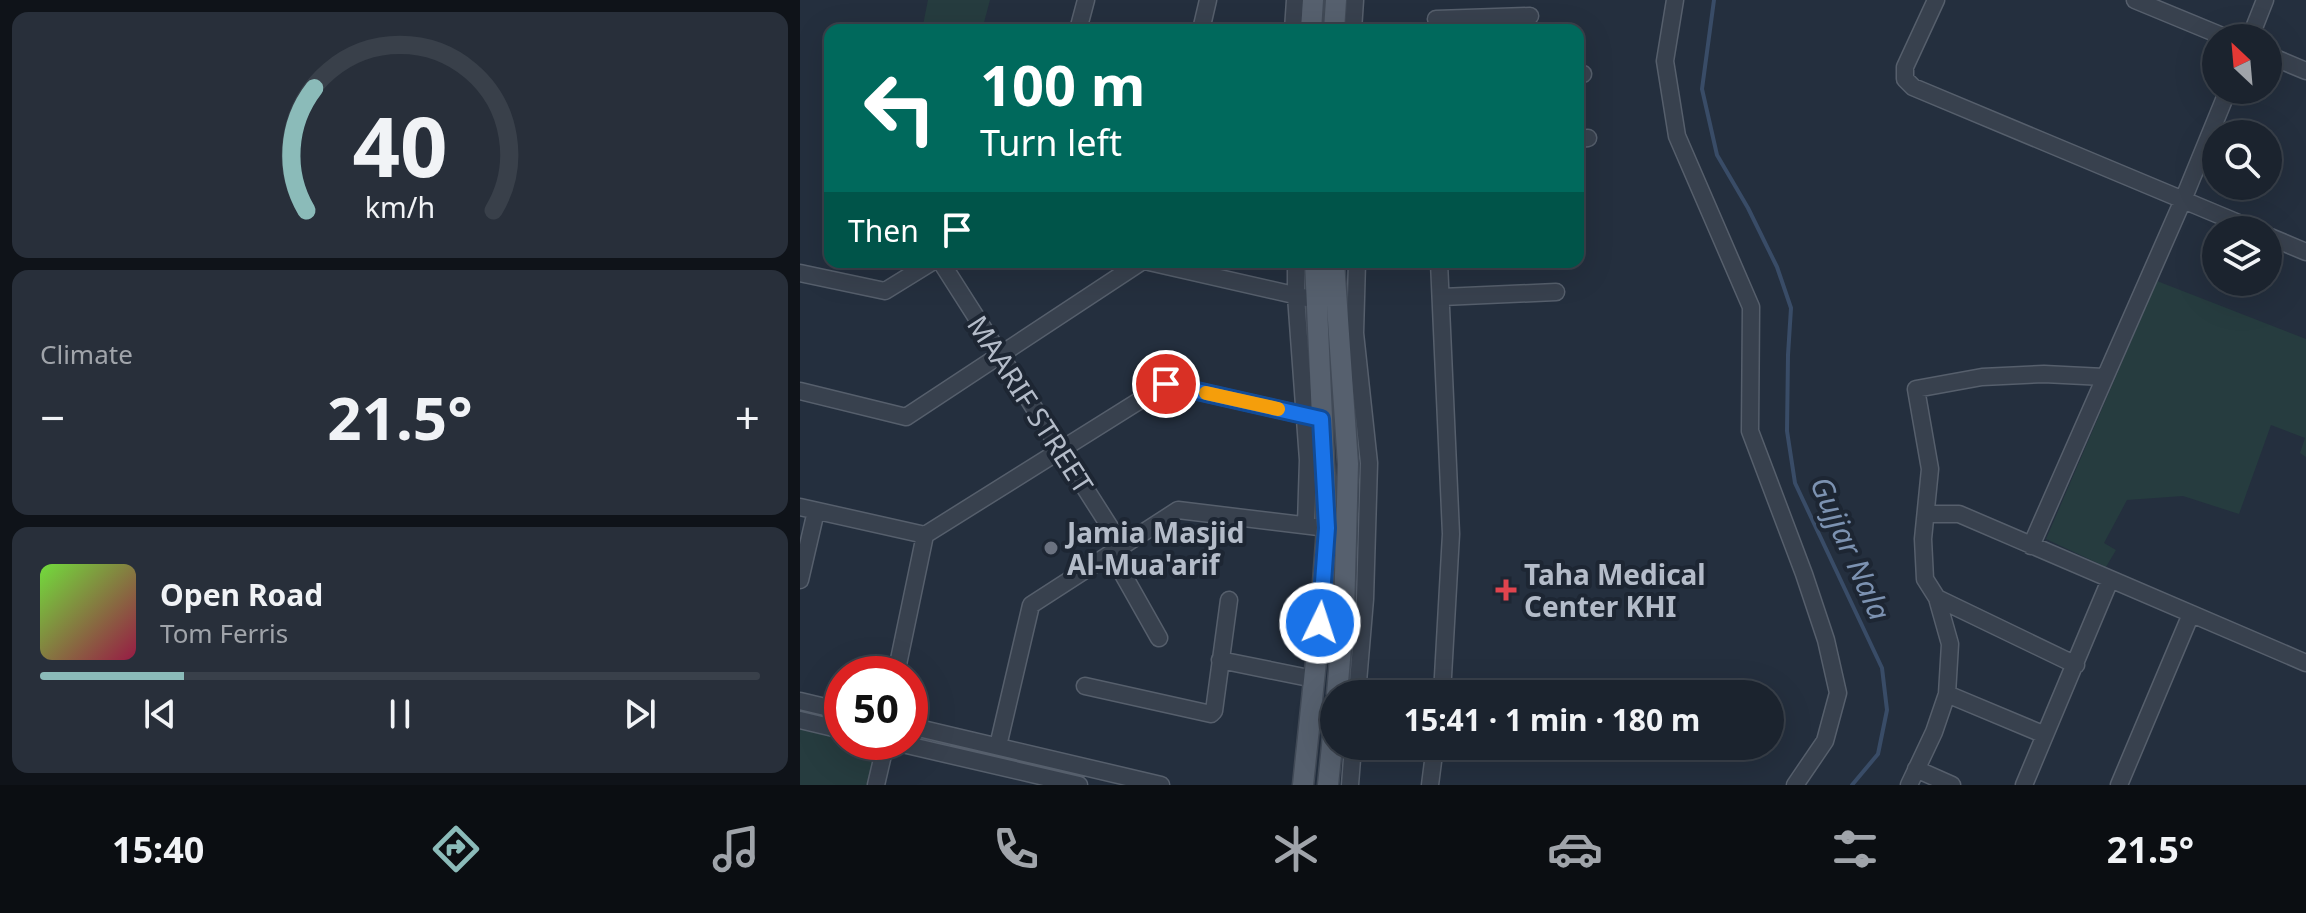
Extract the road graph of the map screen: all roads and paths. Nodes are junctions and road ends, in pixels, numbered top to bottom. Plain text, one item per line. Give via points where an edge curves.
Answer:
1 (1086, 0) edge
2 (1208, 0) edge
3 (1295, 0) edge
4 (1313, 0) edge
5 (1336, 0) edge
6 (1355, 0) edge
7 (1437, 0) edge
8 (1675, 0) edge
9 (1936, 0) edge
10 (2135, 0) edge
11 (2265, 0) edge
12 (1530, 16) dead end
13 (1080, 24) edge
14 (1202, 24) edge
15 (1293, 24) edge
16 (1311, 24) edge
17 (1334, 24) edge
18 (1353, 24) edge
19 (1435, 24) edge
20 (1446, 24) edge
21 (2256, 24) edge
22 (2202, 28) edge
23 (2282, 61) edge
24 (2306, 71) edge
25 (2222, 104) edge
26 (2183, 200) junction
27 (2221, 216) edge
28 (2282, 242) edge
29 (2306, 252) edge
30 (922, 268) edge
31 (945, 268) edge
32 (1132, 268) edge
33 (1175, 268) edge
34 (1298, 268) edge
35 (1314, 268) edge
36 (1334, 268) edge
37 (1357, 268) edge
38 (1440, 268) edge
39 (800, 273) edge
40 (1556, 292) dead end
41 (1442, 297) junction
42 (1306, 298) junction
43 (1000, 355) junction
44 (2104, 377) junction
45 (800, 391) edge
46 (1313, 417) junction
47 (1060, 449) junction
48 (808, 509) edge
49 (1927, 514) junction
50 (1306, 524) junction
51 (1327, 528) junction
52 (925, 535) junction
53 (2031, 546) junction
54 (1116, 550) junction
55 (800, 580) edge
56 (2110, 580) junction
57 (1937, 598) junction
58 (1229, 600) dead end
59 (2191, 614) junction
60 (1159, 638) dead end
61 (900, 656) edge
62 (1220, 660) junction
63 (2306, 663) edge
64 (2076, 665) junction
65 (1314, 679) junction
66 (1338, 680) edge
67 (1358, 680) edge
68 (1443, 680) edge
69 (1085, 686) dead end
70 (1947, 694) junction
71 (800, 701) edge
72 (824, 707) edge
73 (800, 720) edge
74 (824, 726) edge
75 (928, 730) edge
76 (2045, 735) junction
77 (998, 746) junction
78 (928, 750) edge
79 (882, 760) edge
80 (1331, 760) edge
81 (1352, 760) edge
82 (1433, 760) edge
83 (1912, 777) edge
84 (876, 785) edge
85 (1079, 785) edge
86 (1161, 785) edge
87 (1303, 785) edge
88 (1328, 785) edge
89 (1350, 785) edge
90 (1430, 785) edge
91 (1795, 785) edge
92 (1952, 785) edge
93 (2024, 785) edge
94 (2119, 785) edge

1 - 13 street
2 - 14 street
3 - 15 street
4 - 16 main road
5 - 17 main road
6 - 18 street
7 - 19 street
8 - 91 street via 1665,61 1677,136 1751,307 1750,431 1804,574 1838,693 1825,741
9 - 26 street via 1905,67 1905,79 1913,87
10 - 22 street
11 - 21 street
12 - 20 street
23 - 24 street
25 - 26 street
26 - 27 street
26 - 44 street
28 - 29 street
30 - 39 street via 885,291
31 - 43 street, MAARIF STREET
32 - 43 street
33 - 42 street
34 - 42 street
35 - 42 main road
36 - 66 main road via 1348,464
37 - 67 street via 1355,333 1369,463
38 - 41 street
40 - 41 street
41 - 68 street via 1451,534
42 - 46 main road
43 - 45 street via 906,417
43 - 47 street, MAARIF STREET
44 - 49 street via 1998,376 1916,389 1930,469
44 - 53 street
46 - 47 street via 1166,384
46 - 50 street
46 - 51 main road
47 - 52 street
47 - 54 street, MAARIF STREET
48 - 52 street
48 - 55 street
49 - 53 street via 1959,514
49 - 57 street via 1925,579
50 - 51 street
50 - 54 street via 1178,510
51 - 65 main road
52 - 61 street
53 - 56 street
54 - 60 street, MAARIF STREET
54 - 77 street via 1031,605
56 - 59 street
56 - 64 street
57 - 64 street
57 - 70 street via 1950,644
58 - 62 street
59 - 63 street
59 - 94 street
62 - 65 street
62 - 69 street via 1214,711 1208,715
64 - 76 street
65 - 87 main road
70 - 76 street
70 - 83 street
71 - 72 street
73 - 74 street
75 - 77 street
76 - 93 street
77 - 86 street
78 - 85 street
79 - 84 street
80 - 88 main road
81 - 89 street
82 - 90 street
83 - 92 street

